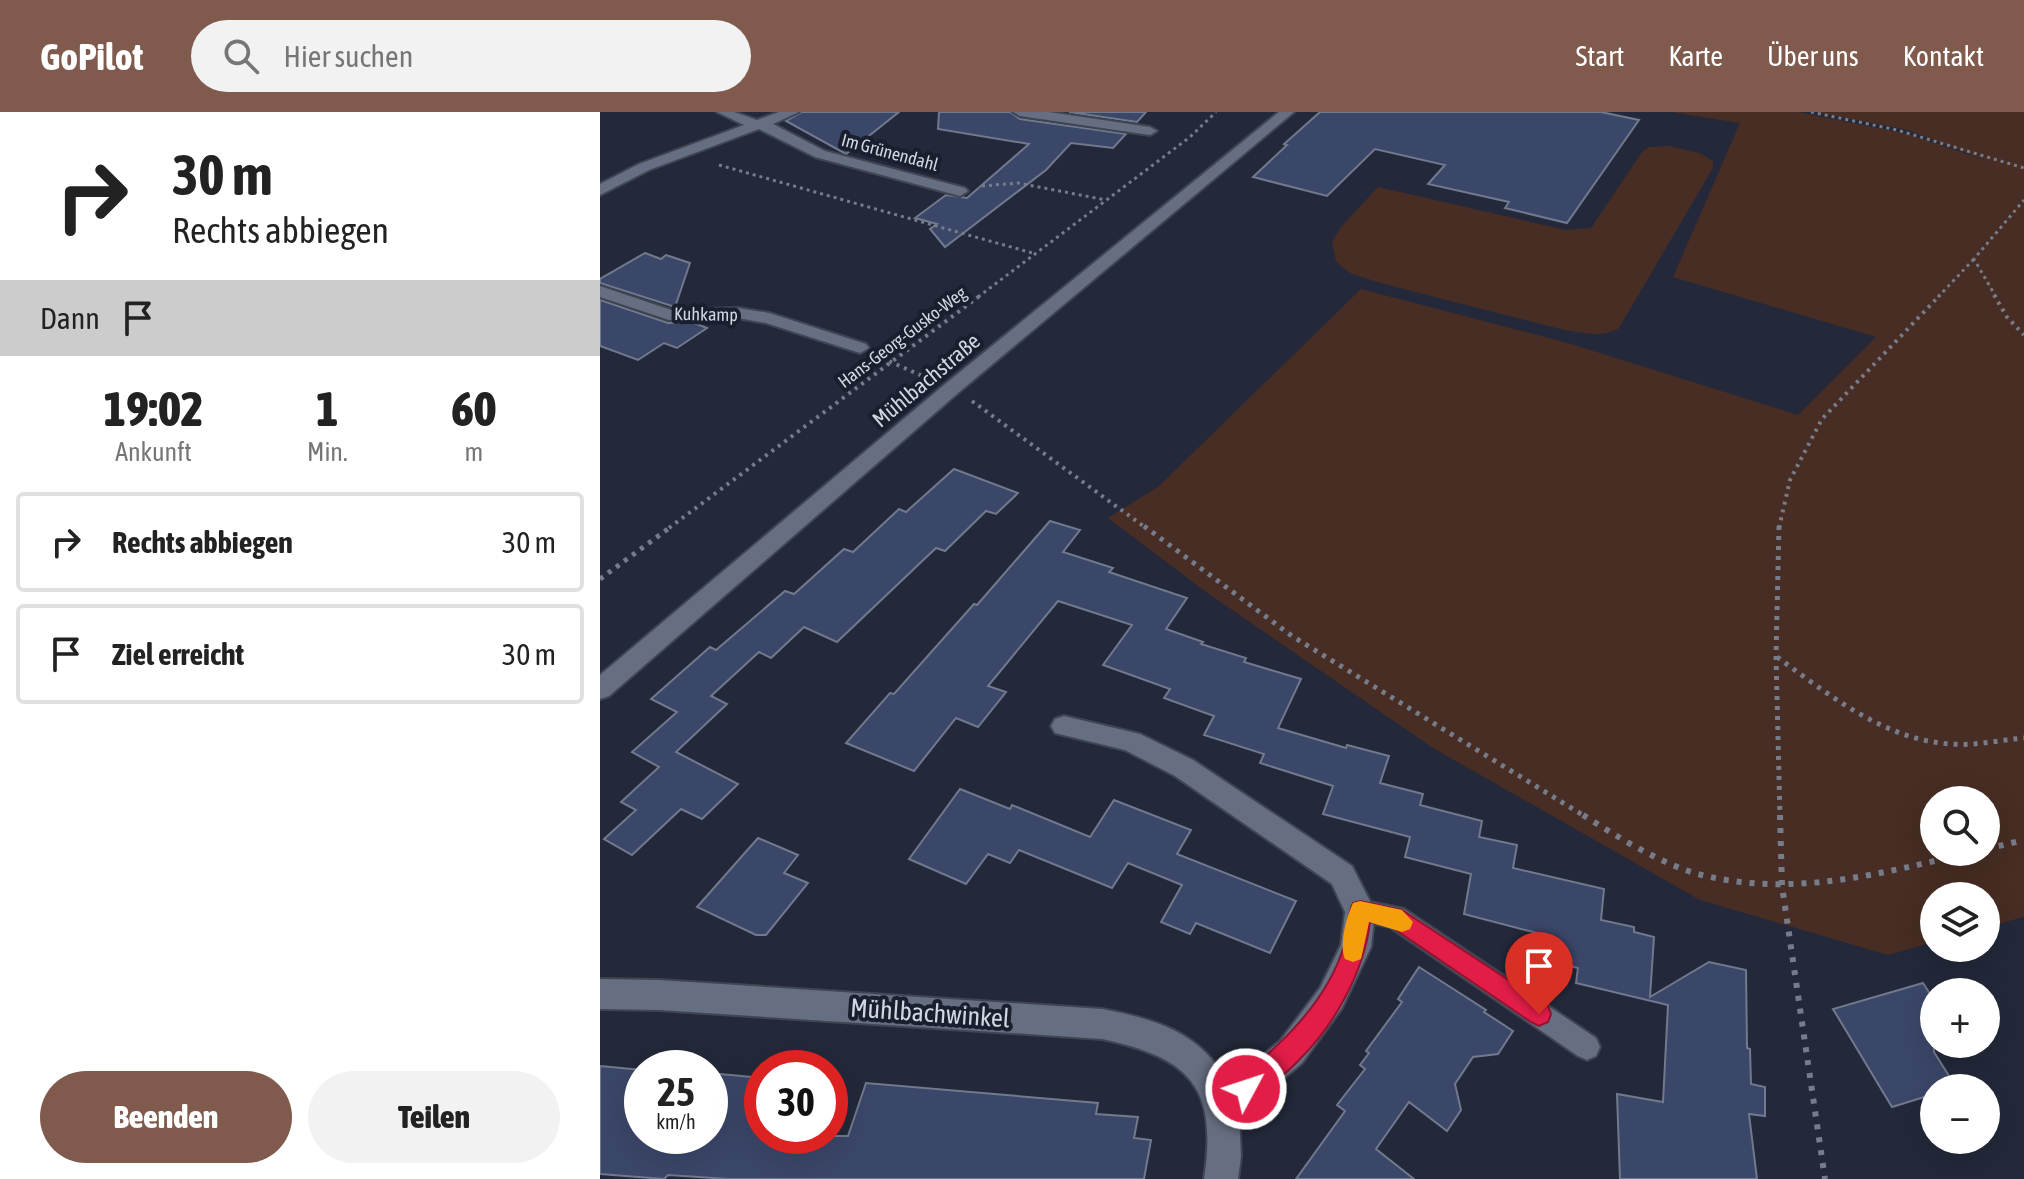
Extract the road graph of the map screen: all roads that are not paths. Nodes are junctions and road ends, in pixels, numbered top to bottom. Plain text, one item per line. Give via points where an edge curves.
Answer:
1 (724, 112) edge
2 (792, 112) edge
3 (1020, 112) edge
4 (1287, 112) edge
5 (755, 125) junction
6 (1150, 131) dead end
7 (954, 189) road end
8 (600, 190) edge
9 (600, 291) edge
10 (860, 348) road end
11 (600, 689) edge
12 (1064, 726) dead end
13 (1360, 911) junction
14 (600, 994) edge
15 (1587, 1047) dead end
16 (1223, 1108) junction
17 (1221, 1179) edge

1 - 5 street, Im Grünendahl
2 - 5 street
3 - 6 street
4 - 11 street, Mühlbachstraße
5 - 7 street, Im Grünendahl via 775,129 835,159
5 - 8 street via 644,167
9 - 10 street, Kuhkamp via 669,315 738,313 769,318
12 - 13 street via 1131,741 1184,768 1342,875
13 - 15 lane via 1395,917
13 - 16 street via 1356,947 1331,998 1291,1052
14 - 16 street, Mühlbachwinkel via 1102,1024 1155,1037 1188,1054 1211,1078
16 - 17 street, Mühlbachwinkel

